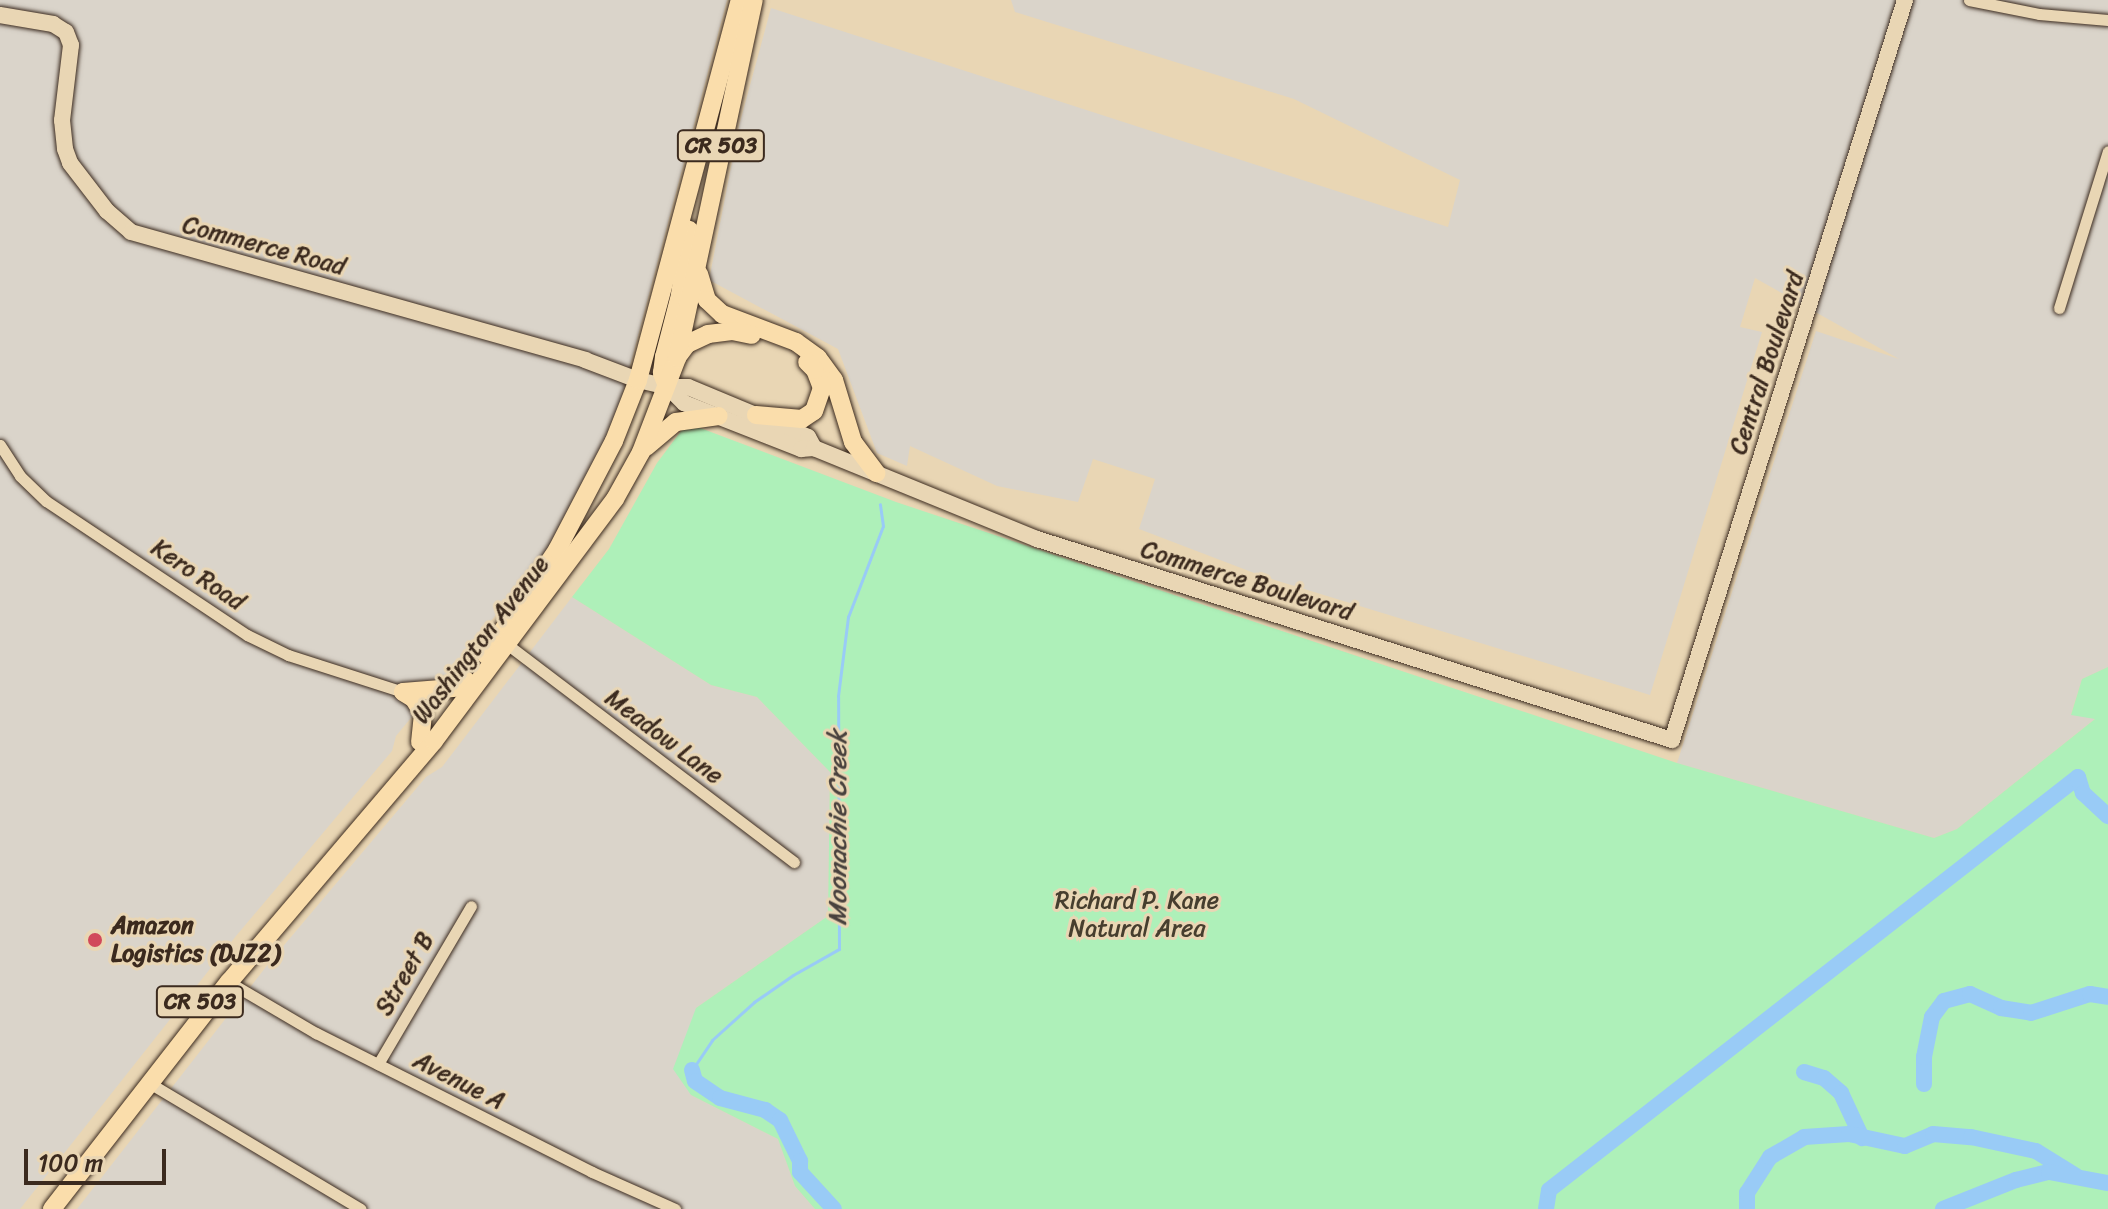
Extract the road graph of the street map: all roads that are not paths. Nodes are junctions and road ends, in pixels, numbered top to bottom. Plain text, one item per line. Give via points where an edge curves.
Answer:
1 (740, 0) edge
2 (754, 0) edge
3 (761, 0) edge
4 (1905, 0) edge
5 (1969, 0) edge
6 (0, 15) edge
7 (2108, 20) edge
8 (748, 27) junction
9 (2108, 151) edge
10 (695, 176) junction
11 (698, 267) junction
12 (2059, 308) dead end
13 (677, 358) junction
14 (638, 380) junction
15 (668, 387) junction
16 (756, 415) junction
17 (719, 416) junction
18 (0, 445) edge
19 (814, 448) junction
20 (641, 452) junction
21 (876, 473) junction
22 (508, 645) junction
23 (466, 680) junction
24 (403, 692) junction
25 (1672, 740) joint
26 (420, 742) junction
27 (794, 862) dead end
28 (471, 906) dead end
29 (229, 982) junction
30 (378, 1064) junction
31 (151, 1084) junction
32 (38, 1209) edge
33 (52, 1209) edge
34 (361, 1209) edge
35 (675, 1209) edge

1 - 10 main road, Washington Avenue / CR 503
2 - 8 main road, Washington Avenue / CR 503
3 - 8 street
4 - 25 street, Central Boulevard
5 - 7 street
6 - 14 street, Commerce Road via 53,24 66,32 71,45 62,120 65,149 107,211 131,232 585,360
8 - 11 main road, Washington Avenue / CR 503
9 - 12 street
10 - 14 main road, Washington Avenue / CR 503
10 - 15 main road via 680,295 662,373
11 - 13 main road, Washington Avenue / CR 503
11 - 21 main road via 703,292 714,308 796,342 818,358 834,380 853,442
13 - 15 main road, Washington Avenue / CR 503
13 - 16 main road via 687,344 732,331 796,353 815,370 822,388 814,411 802,419
14 - 15 street, Commerce Road
14 - 23 main road, Washington Avenue / CR 503 via 614,441 557,550
15 - 16 street, Commerce Boulevard via 688,387
15 - 17 street, Commerce Boulevard via 684,403
15 - 20 main road, Washington Avenue / CR 503
16 - 19 street, Commerce Boulevard via 808,437
17 - 19 street, Commerce Boulevard via 801,449
17 - 20 main road via 676,422
18 - 24 street, Kero Road via 20,476 46,501 247,635 288,655
19 - 21 street, Commerce Boulevard
20 - 22 main road, Washington Avenue / CR 503 via 615,499
21 - 25 street, Commerce Boulevard via 1052,544
22 - 27 street, Meadow Lane
22 - 29 main road, Washington Avenue / CR 503
23 - 24 main road via 453,688
23 - 26 main road, Washington Avenue / CR 503
24 - 26 main road via 423,714
26 - 32 main road, Washington Avenue / CR 503 via 218,979
28 - 30 street, Street B
29 - 30 street, Avenue A
29 - 31 main road, Washington Avenue / CR 503
30 - 35 street, Avenue A
31 - 33 main road, Washington Avenue / CR 503
31 - 34 street

